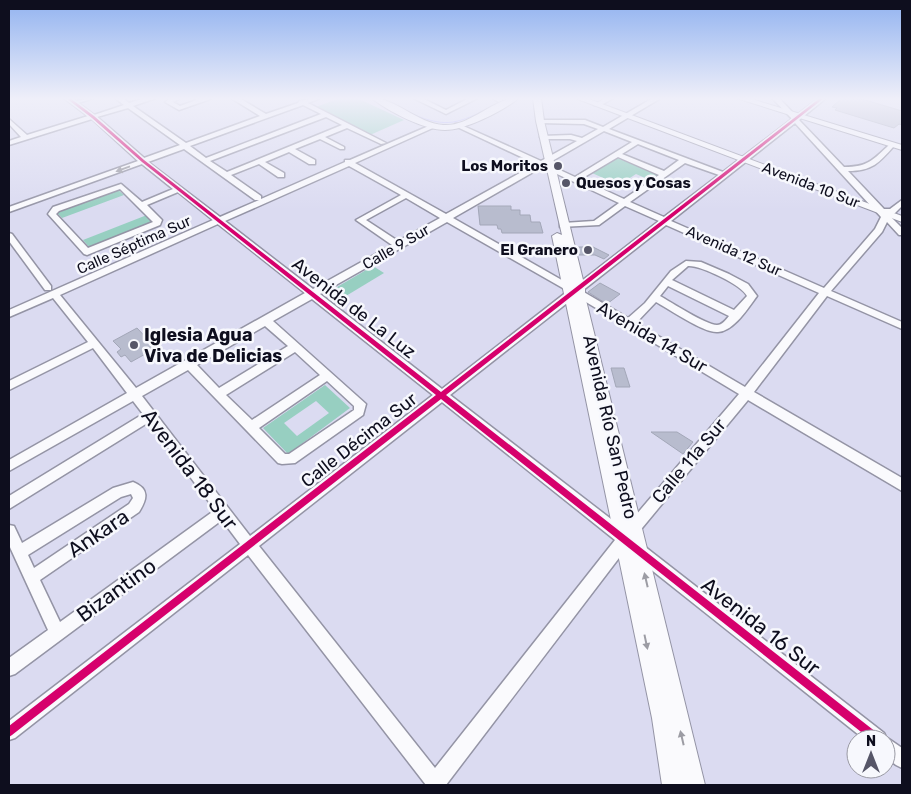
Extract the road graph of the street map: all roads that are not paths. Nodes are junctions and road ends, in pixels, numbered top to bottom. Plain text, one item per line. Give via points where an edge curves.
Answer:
1 (23, 135) edge
2 (35, 135) edge
3 (114, 135) edge
4 (170, 135) edge
5 (216, 135) edge
6 (272, 135) edge
7 (325, 135) edge
8 (368, 135) edge
9 (404, 135) edge
10 (408, 135) edge
11 (480, 135) edge
12 (536, 135) edge
13 (592, 135) edge
14 (619, 135) edge
15 (678, 135) edge
16 (773, 135) edge
17 (811, 135) edge
18 (857, 135) edge
19 (543, 136) joint
20 (321, 137) junction
21 (26, 138) junction
22 (583, 140) junction
23 (637, 142) junction
24 (9, 143) edge
25 (384, 143) junction
26 (892, 145) junction
27 (186, 146) junction
28 (342, 148) dead end
29 (902, 148) edge
30 (290, 149) junction
31 (617, 154) junction
32 (744, 159) junction
33 (206, 160) junction
34 (684, 160) junction
35 (143, 161) junction
36 (260, 161) junction
37 (312, 162) dead end
38 (348, 162) junction
39 (547, 164) junction
40 (842, 169) junction
41 (664, 174) junction
42 (226, 175) junction
43 (281, 175) dead end
44 (724, 175) junction
45 (576, 179) junction
46 (178, 188) junction
47 (405, 196) junction
48 (258, 198) junction
49 (625, 201) junction
50 (902, 202) edge
51 (140, 203) junction
52 (9, 210) edge
53 (882, 212) junction
54 (217, 218) junction
55 (444, 219) junction
56 (902, 219) edge
57 (665, 221) junction
58 (563, 225) junction
59 (902, 233) edge
60 (9, 238) edge
61 (398, 245) junction
62 (666, 281) junction
63 (51, 291) junction
64 (826, 291) junction
65 (574, 292) junction
66 (312, 295) junction
67 (655, 297) junction
68 (9, 305) edge
69 (9, 314) edge
70 (735, 316) junction
71 (266, 321) junction
72 (629, 323) junction
73 (902, 326) edge
74 (95, 343) junction
75 (295, 347) junction
76 (190, 365) junction
77 (327, 375) junction
78 (9, 386) edge
79 (747, 393) junction
80 (218, 394) junction
81 (442, 395) junction
82 (134, 396) junction
83 (150, 416) junction
84 (251, 427) junction
85 (9, 466) edge
86 (902, 485) edge
87 (9, 503) edge
88 (223, 512) junction
89 (9, 531) edge
90 (629, 533) junction
91 (249, 546) junction
92 (639, 551) junction
93 (19, 553) junction
94 (31, 578) junction
95 (58, 632) junction
96 (9, 668) edge
97 (865, 729) edge
98 (9, 732) edge
99 (436, 784) edge
100 (673, 785) edge
101 (694, 785) edge

1 - 21 street
2 - 21 street
3 - 35 street, Avenida de La Luz
4 - 27 street
5 - 27 street
6 - 33 street
7 - 20 street
8 - 25 street
9 - 25 street, Calle Séptima Sur
10 - 38 street, Calle Séptima Sur
11 - 39 street, Avenida 12 Sur
12 - 39 main road, Avenida Río San Pedro
13 - 22 street, Calle 9 Sur
14 - 23 street
15 - 32 main road, Avenida 10 Sur
16 - 32 street, Calle Décima Sur
17 - 40 street
18 - 26 main road
19 - 22 street
19 - 39 main road, Avenida Río San Pedro
20 - 28 street
20 - 30 street
21 - 24 street
22 - 39 street, Calle 9 Sur
23 - 31 street
23 - 34 street
25 - 48 street, Calle Séptima Sur
26 - 29 main road
26 - 40 street via 869,168
27 - 33 street
27 - 35 street
30 - 36 street
30 - 37 street
31 - 41 street
31 - 45 street
32 - 44 street, Calle Décima Sur
32 - 53 main road, Avenida 10 Sur
33 - 42 street
34 - 41 street
34 - 44 street
35 - 46 street, Avenida de La Luz
35 -> 52 street
36 - 42 street
36 - 43 street
38 - 47 street, Avenida 14 Sur
38 - 54 street, Calle Séptima Sur
39 - 45 street, Avenida 12 Sur
39 - 55 street, Calle 9 Sur
39 - 58 main road, Avenida Río San Pedro
39 - 65 main road, Avenida Río San Pedro
40 - 53 street
41 - 49 street
42 - 48 street
44 - 57 street, Calle Décima Sur
45 - 49 street, Avenida 12 Sur
46 - 51 street
46 - 54 street, Avenida de La Luz
47 - 55 street, Avenida 14 Sur
47 - 61 street via 360,220
48 - 54 street, Calle Séptima Sur
49 - 57 street, Avenida 12 Sur
49 - 58 street via 593,224
50 - 53 street via 892,211
51 - 51 street via 158,220 157,223 89,252 52,214 56,209 120,186
53 - 56 main road, Avenida 10 Sur
53 - 59 street
53 - 64 street, Calle 11a Sur via 885,217 879,230
54 - 63 street, Calle Séptima Sur
54 - 66 street, Avenida de La Luz
55 - 61 street, Calle 9 Sur
55 - 65 street, Avenida 14 Sur
57 - 64 street, Avenida 12 Sur
57 - 65 street, Calle Décima Sur
58 - 65 main road, Avenida Río San Pedro
60 - 63 street, Avenida 18 Sur
61 - 66 street, Calle 9 Sur
62 - 67 street
62 - 70 street
62 - 70 street via 682,266 691,263 745,286 752,296
63 - 68 street, Calle Séptima Sur
63 - 69 street, Calle Séptima Sur
63 - 74 street, Avenida 18 Sur
64 - 73 street, Avenida 12 Sur
64 - 79 street, Calle 11a Sur
65 - 72 street, Avenida 14 Sur
65 - 81 street, Calle Décima Sur
65 - 90 main road, Avenida Río San Pedro
66 - 71 street, Calle 9 Sur
66 - 81 street, Avenida de La Luz
67 - 70 street via 712,328 723,327
67 - 72 street
71 - 75 street
71 - 76 street, Calle 9 Sur
72 - 79 street, Avenida 14 Sur
74 - 78 street
74 - 82 street, Avenida 18 Sur
75 - 77 street
75 - 80 street
76 - 80 street
76 - 82 street, Calle 9 Sur
77 - 84 street
77 - 84 street via 360,404 360,409 291,459 282,459
79 - 86 street, Avenida 14 Sur
79 - 90 street, Calle 11a Sur
80 - 84 street
81 - 90 street, Avenida de La Luz
81 - 91 street, Calle Décima Sur
82 - 83 street, Avenida 18 Sur
82 - 85 street, Calle 9 Sur
83 - 87 street
83 - 88 street, Avenida 18 Sur
88 - 91 street, Avenida 18 Sur
88 - 95 street, Bizantino
89 - 93 street
90 - 92 street, Avenida 16 Sur
90 - 99 street, Calle 11a Sur
90 -> 100 main road, Avenida Río San Pedro
91 - 98 street, Calle Décima Sur
91 - 99 street, Avenida 18 Sur
92 - 97 street, Avenida 16 Sur
101 -> 92 main road
93 - 94 street
93 - 94 street, Ankara via 118,492 133,488 140,493 134,508
94 - 95 street
95 - 96 street, Bizantino

